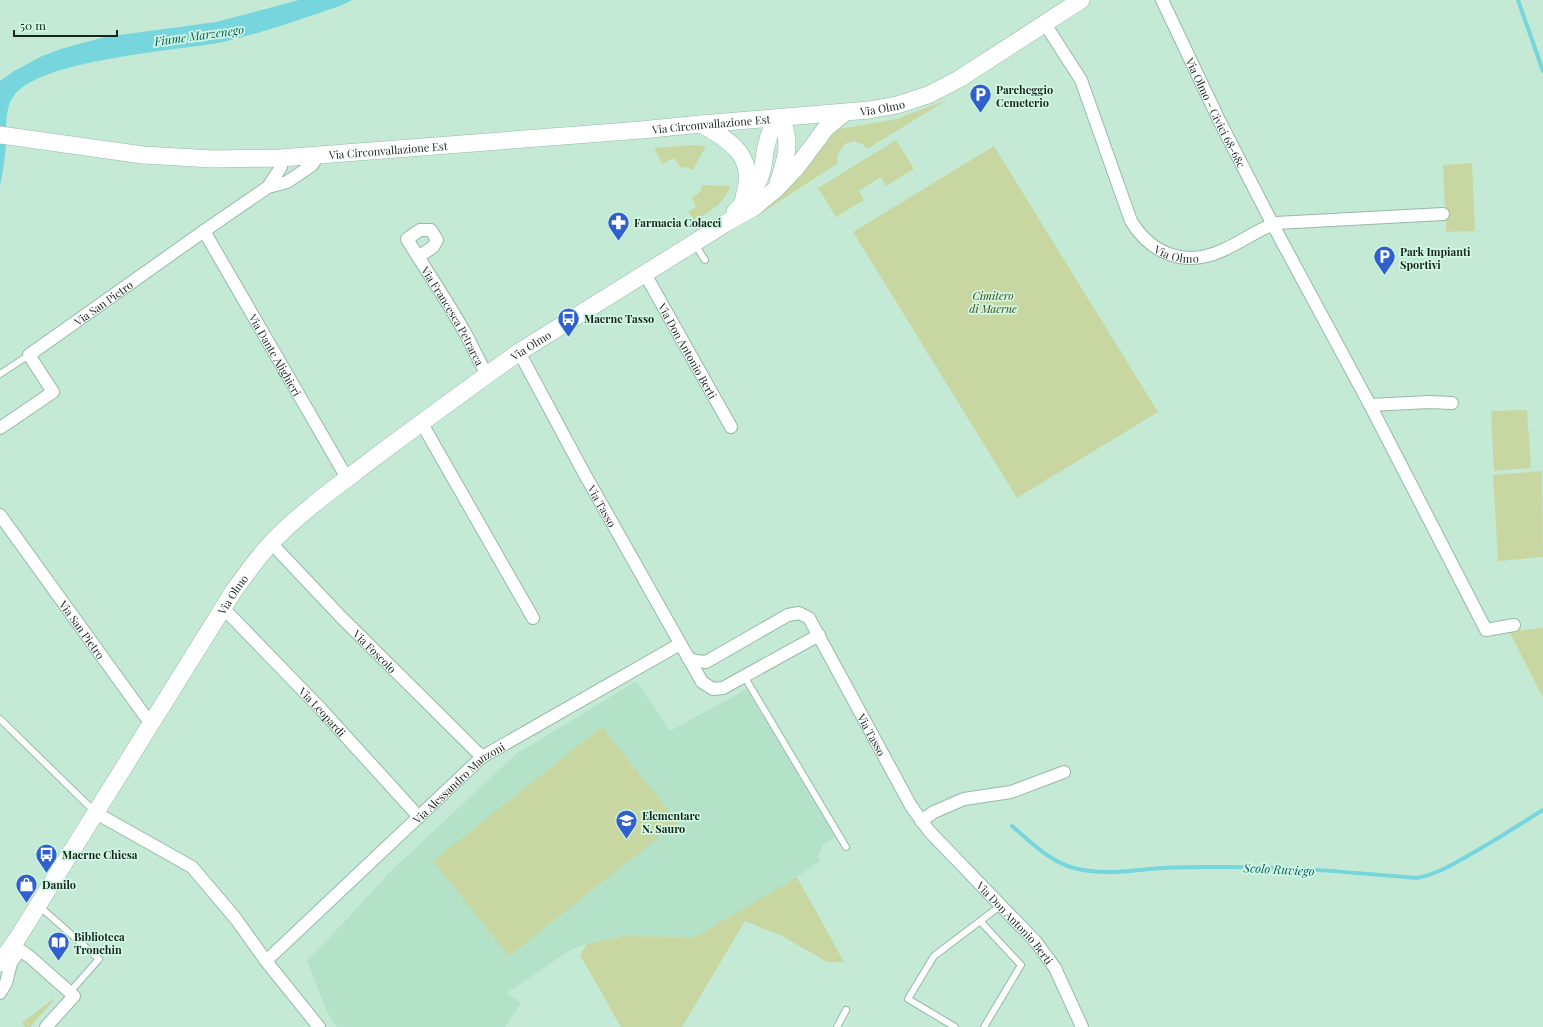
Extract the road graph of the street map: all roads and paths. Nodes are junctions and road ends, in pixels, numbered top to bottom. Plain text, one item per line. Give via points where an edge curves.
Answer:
1 (1081, 0) edge
2 (1162, 0) edge
3 (1045, 24) junction
4 (843, 114) junction
5 (779, 118) junction
6 (701, 124) junction
7 (0, 135) edge
8 (318, 156) junction
9 (280, 158) junction
10 (268, 188) junction
11 (776, 189) junction
12 (741, 206) junction
13 (1444, 214) dead end
14 (726, 223) junction
15 (1273, 225) junction
16 (204, 231) junction
17 (694, 243) junction
18 (418, 257) dead end
19 (705, 260) dead end
20 (645, 274) junction
21 (519, 352) junction
22 (29, 354) junction
23 (0, 374) edge
24 (487, 374) junction
25 (1452, 403) dead end
26 (1370, 406) junction
27 (421, 422) junction
28 (1, 426) edge
29 (731, 427) dead end
30 (347, 478) junction
31 (0, 515) edge
32 (271, 543) junction
33 (223, 609) junction
34 (533, 618) dead end
35 (1514, 624) dead end
36 (818, 635) junction
37 (680, 644) junction
38 (688, 658) junction
39 (744, 676) junction
40 (0, 719) edge
41 (152, 722) junction
42 (482, 757) junction
43 (1064, 772) dead end
44 (96, 813) junction
45 (419, 817) junction
46 (921, 821) junction
47 (929, 831) joint
48 (846, 847) dead end
49 (38, 905) junction
50 (1000, 906) junction
51 (980, 921) junction
52 (266, 961) junction
53 (0, 963) edge
54 (0, 993) edge
55 (846, 1010) dead end
56 (38, 1027) edge
57 (46, 1027) edge
58 (319, 1027) edge
59 (837, 1027) edge
60 (955, 1027) edge
61 (984, 1027) edge
62 (1082, 1027) edge

1 - 3 street, Via Olmo
2 - 15 street, Via Olmo - Civici 68-68c
3 - 4 street, Via Olmo via 960,79 928,95 897,105
3 - 15 street, Via Olmo via 1081,80 1127,210 1137,231 1154,248 1176,257 1200,258 1222,251
4 - 5 street, Via Olmo
4 - 11 street, Via Olmo via 826,128 796,168
5 - 6 street, Via Circonvallazione Est
5 - 11 street via 787,131 787,145
5 - 12 street, Via Olmo via 770,131 762,170 756,185
6 - 8 street, Via Circonvallazione Est
6 - 12 street, Via Olmo via 723,136 745,160 747,189
7 - 9 street, Via Circonvallazione Est via 143,155 213,159
8 - 9 street, Via Circonvallazione Est
8 - 10 street, Via San Pietro via 312,165 287,182
9 - 10 street, Via San Pietro via 281,166
10 - 16 street, Via San Pietro
11 - 14 street, Via Olmo via 753,208
12 - 14 street, Via Olmo
13 - 15 street, Via Olmo via 1285,222
14 - 17 street, Via Olmo
15 - 26 street, Via Olmo - Civici 68-68c
16 - 22 street, Via San Pietro
16 - 30 street, Via Dante Alighieri
17 - 19 lane
17 - 20 street, Via Olmo
18 - 24 street, Via Francesca Petrarca via 464,331
20 - 21 street, Via Olmo
20 - 29 street, Via Don Antonio Berti
21 - 24 street, Via Olmo
21 - 37 street, Via Tasso
22 - 23 lane
22 - 28 street via 53,392
24 - 27 street, Via Olmo
25 - 26 street
26 - 35 street, Via Olmo - Civici 68-68c via 1486,630
27 - 30 street, Via Olmo
27 - 34 street
30 - 32 street, Via Olmo via 306,510
31 - 41 street, Via San Pietro via 145,716
32 - 33 street, Via Olmo via 243,578
32 - 42 street, Via Foscolo via 347,623
33 - 41 street, Via Olmo
33 - 45 street, Via Leopardi via 320,708
36 - 38 street, Via Tasso via 809,618 799,613 788,615 706,662
36 - 39 street, Via Tasso
36 - 46 street, Via Tasso via 904,796
37 - 38 street, Via Tasso
37 - 42 street, Via Alessandro Manzoni
38 - 39 street, Via Tasso via 702,682 712,689 723,688
39 - 48 lane
40 - 44 lane
41 - 44 street, Via Olmo
42 - 45 street, Via Alessandro Manzoni
43 - 46 street via 1011,792 964,799 934,812
44 - 49 street, Via Olmo
44 - 52 street via 192,867 236,919
45 - 52 street, Via Alessandro Manzoni
46 - 47 street, Via Tasso
47 - 50 street, Via Don Antonio Berti
49 - 53 street, Via Olmo
49 - 56 lane via 99,959
50 - 51 lane
50 - 62 street, Via Don Antonio Berti via 1036,942 1055,968
51 - 60 lane via 934,956 908,998
51 - 61 lane via 1021,965
52 - 58 street
54 - 57 street via 6,983 11,963 20,950 74,996
55 - 59 lane

